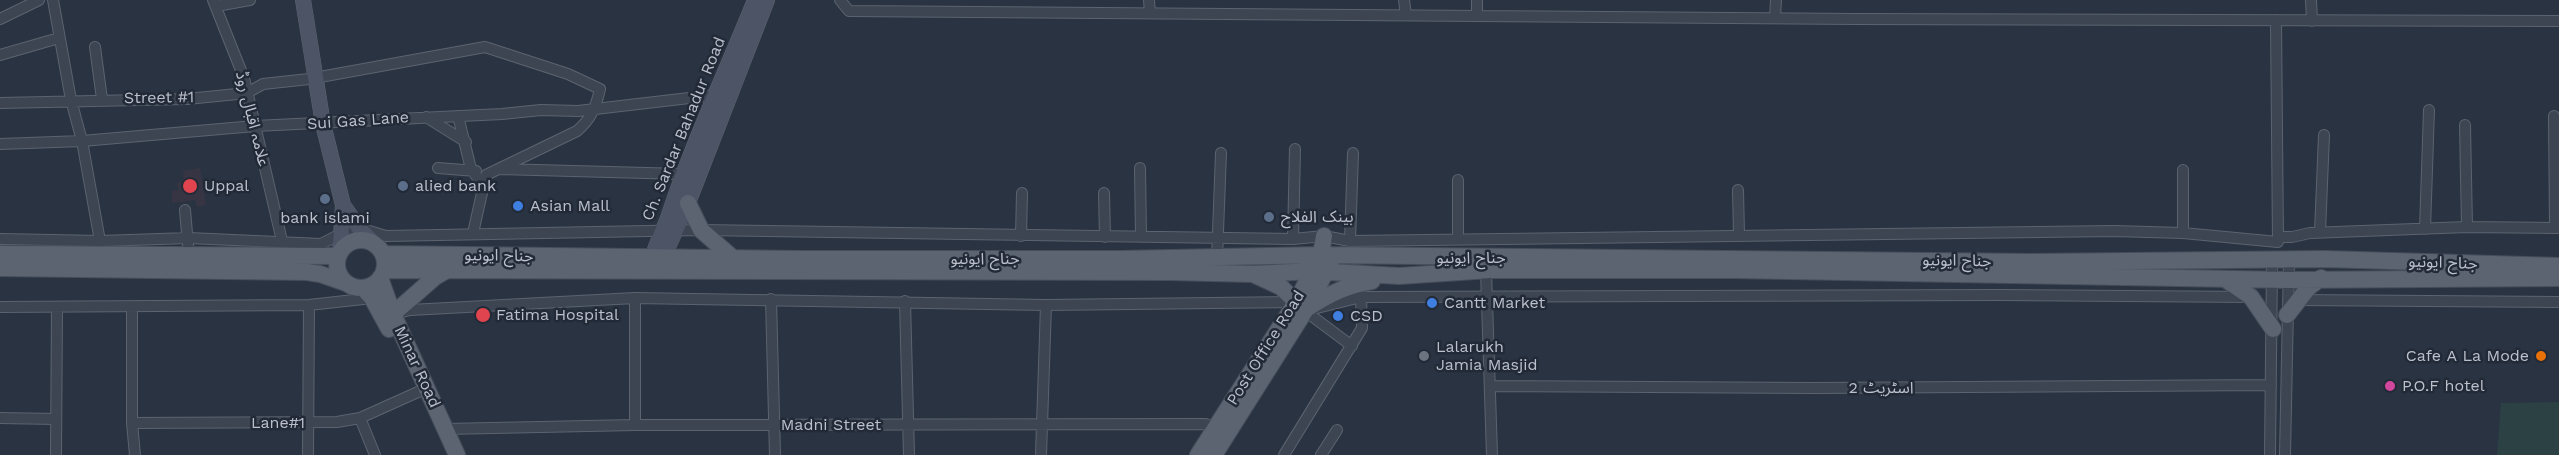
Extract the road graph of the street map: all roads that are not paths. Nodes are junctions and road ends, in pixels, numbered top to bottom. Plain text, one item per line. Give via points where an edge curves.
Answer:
1 (39, 0) edge
2 (53, 0) edge
3 (250, 0) edge
4 (303, 0) edge
5 (755, 0) edge
6 (767, 0) edge
7 (840, 0) edge
8 (1149, 0) edge
9 (1404, 0) edge
10 (1477, 0) edge
11 (1776, 0) edge
12 (2311, 0) edge
13 (214, 3) edge
14 (1150, 13) junction
15 (1406, 15) junction
16 (1477, 16) junction
17 (1775, 18) junction
18 (0, 19) edge
19 (2276, 21) junction
20 (2312, 21) junction
21 (2559, 21) edge
22 (58, 38) junction
23 (95, 47) dead end
24 (0, 55) edge
25 (315, 78) junction
26 (723, 88) junction
27 (247, 93) junction
28 (102, 99) junction
29 (71, 100) junction
30 (0, 102) edge
31 (595, 109) junction
32 (2429, 110) dead end
33 (458, 116) junction
34 (2554, 116) dead end
35 (425, 117) junction
36 (323, 124) junction
37 (2465, 125) dead end
38 (255, 126) junction
39 (2324, 135) dead end
40 (82, 141) junction
41 (466, 142) junction
42 (0, 144) edge
43 (1295, 149) dead end
44 (1221, 153) dead end
45 (1353, 153) dead end
46 (438, 168) dead end
47 (1140, 168) dead end
48 (471, 169) junction
49 (2183, 170) dead end
50 (682, 174) junction
51 (488, 176) junction
52 (1458, 180) dead end
53 (1738, 190) dead end
54 (1022, 192) dead end
55 (1104, 193) dead end
56 (688, 202) junction
57 (343, 205) junction
58 (185, 210) dead end
59 (2467, 227) junction
60 (359, 228) junction
61 (2557, 228) edge
62 (2425, 229) junction
63 (701, 230) junction
64 (342, 232) junction
65 (670, 232) junction
66 (2320, 232) junction
67 (473, 233) junction
68 (2183, 233) junction
69 (1739, 235) junction
70 (1021, 236) junction
71 (1105, 237) junction
72 (1142, 237) junction
73 (1219, 238) junction
74 (1329, 238) junction
75 (1458, 238) junction
76 (1293, 239) junction
77 (1366, 239) junction
78 (2279, 240) junction
79 (99, 241) junction
80 (282, 241) junction
81 (187, 246) junction
82 (2, 251) edge
83 (339, 254) junction
84 (1285, 257) junction
85 (1366, 257) junction
86 (1217, 258) junction
87 (734, 259) junction
88 (2280, 260) junction
89 (382, 263) junction
90 (656, 264) junction
91 (1324, 264) junction
92 (2559, 266) edge
93 (450, 269) junction
94 (1486, 271) junction
95 (1254, 274) junction
96 (1399, 276) junction
97 (2321, 278) junction
98 (2559, 278) edge
99 (2225, 279) junction
100 (2271, 279) junction
101 (2289, 280) junction
102 (346, 283) junction
103 (368, 293) junction
104 (1486, 296) junction
105 (635, 297) junction
106 (1361, 297) junction
107 (2251, 297) junction
108 (771, 298) junction
109 (2297, 300) junction
110 (905, 301) junction
111 (2559, 302) edge
112 (309, 304) junction
113 (1046, 305) junction
114 (0, 307) edge
115 (57, 307) junction
116 (132, 307) junction
117 (1301, 307) junction
118 (393, 314) junction
119 (2287, 315) junction
120 (2273, 329) junction
121 (1352, 346) junction
122 (2271, 385) junction
123 (1492, 386) junction
124 (418, 392) junction
125 (0, 418) edge
126 (56, 418) junction
127 (360, 418) junction
128 (132, 423) junction
129 (310, 423) junction
130 (908, 424) junction
131 (635, 425) junction
132 (774, 425) junction
133 (1041, 425) junction
134 (445, 429) junction
135 (1337, 430) dead end
136 (1221, 431) junction
137 (56, 455) edge
138 (135, 455) edge
139 (308, 455) edge
140 (375, 455) edge
141 (446, 455) edge
142 (458, 455) edge
143 (775, 455) edge
144 (909, 455) edge
145 (1041, 455) edge
146 (1198, 455) edge
147 (1214, 455) edge
148 (1284, 455) edge
149 (1321, 455) edge
150 (1492, 455) edge
151 (2270, 455) edge
152 (2284, 455) edge

1 - 18 street
2 - 22 street
3 - 13 street
4 - 25 main road
5 - 26 main road, Ch. Sardar Bahadur Road
6 - 26 main road, Ch. Sardar Bahadur Road
7 - 14 street via 849,11
8 - 14 street
9 - 15 street
10 - 16 street
11 - 17 street
12 - 20 street
13 - 27 street, علامہ اقبال روڈ
14 - 15 street
15 - 16 street
16 - 17 street
17 - 19 street
19 - 20 street
19 - 78 street
20 - 21 street
22 - 24 street
22 - 29 street
23 - 28 street
25 - 27 street, Street #1 via 263,84
25 - 31 street, Street #1 via 485,47 568,74 600,89
25 - 36 main road
26 - 31 street, Sui Gas Lane
26 - 50 main road, Ch. Sardar Bahadur Road
26 - 56 main road, Ch. Sardar Bahadur Road
27 - 28 street, Street #1 via 187,99
27 - 38 street, علامہ اقبال روڈ
28 - 29 street, Street #1
29 - 30 street, Street #1
29 - 40 street
31 - 33 street, Sui Gas Lane
31 - 51 street via 571,136
32 - 62 street
33 - 35 street, Sui Gas Lane
33 - 41 street
34 - 61 street
35 - 36 street, Sui Gas Lane
35 - 41 street
36 - 38 street, Sui Gas Lane
36 - 57 main road
37 - 59 street
38 - 40 street, Sui Gas Lane
38 - 80 street, علامہ اقبال روڈ
39 - 66 street
40 - 42 street, Sui Gas Lane
40 - 79 street
41 - 48 street
43 - 76 street
44 - 73 street
45 - 74 street
46 - 48 street
47 - 72 street
48 - 51 street
49 - 68 street
50 - 51 street
50 - 65 main road, Ch. Sardar Bahadur Road
51 - 67 street
52 - 75 street
53 - 69 street
54 - 70 street
55 - 71 street
56 - 63 main road
56 - 65 main road, Ch. Sardar Bahadur Road
57 - 60 main road
57 - 64 main road
58 - 81 street
59 - 61 street
59 - 62 street
60 - 64 street
60 - 67 street via 386,236
60 - 89 main road
62 - 66 street
63 - 65 street
63 - 70 street
63 - 87 main road
64 - 80 street via 321,244
64 - 83 main road
65 - 67 street
65 - 90 main road, Ch. Sardar Bahadur Road
66 - 78 street
68 - 69 street
68 - 78 street
69 - 75 street
70 - 71 street
71 - 72 street
72 - 73 street
73 - 76 street
73 - 86 street
74 - 76 street
74 - 77 street
74 - 84 street
74 - 91 main road, Post Office Road
75 - 77 street
77 - 85 street
78 - 88 street
79 - 81 street
79 - 82 street
80 - 81 street
81 - 82 main road
81 - 83 main road
82 - 102 main road via 307,272
83 - 89 main road via 349,243 371,242
83 - 102 main road via 338,271
84 - 86 main road, جناح ایونیو
84 - 91 main road, جناح ایونیو
85 - 88 main road, جناح ایونیو
85 - 91 main road, جناح ایونیو
86 - 87 main road, جناح ایونیو
87 - 90 main road, جناح ایونیو
88 - 92 main road, جناح ایونیو
88 - 100 street
88 - 101 street
89 - 90 main road, جناح ایونیو
89 - 93 main road, جناح ایونیو
89 - 103 main road
89 - 118 main road, Minar Road
90 - 93 main road, جناح ایونیو
90 - 95 main road, جناح ایونیو
91 - 95 main road, جناح ایونیو
91 - 96 main road, جناح ایونیو
91 - 117 main road, Post Office Road
93 - 118 main road via 435,277
94 - 96 main road, جناح ایونیو
94 - 99 main road, جناح ایونیو via 1734,270
94 - 104 street
95 - 117 main road via 1281,287
96 - 117 main road via 1352,284
97 - 98 main road, جناح ایونیو
97 - 101 main road, جناح ایونیو
97 - 109 main road
99 - 100 main road, جناح ایونیو
99 - 107 main road
100 - 101 main road, جناح ایونیو
100 - 120 street
101 - 119 street
102 - 103 main road
103 - 112 street
103 - 124 main road, Minar Road
104 - 106 street
104 - 107 street
104 - 123 street
105 - 108 street
105 - 118 street
105 - 131 street
106 - 117 street
106 - 121 street via 1362,328
107 - 120 main road
108 - 110 street
108 - 132 street
109 - 111 street
109 - 119 main road
110 - 113 street
110 - 130 street
112 - 116 street
112 - 129 street
113 - 117 street
113 - 133 street
114 - 115 street
115 - 116 street
115 - 126 street
116 - 128 street
117 - 121 street
117 - 136 main road, Post Office Road
118 - 134 main road, Minar Road
119 - 152 street
120 - 122 street
121 - 148 street
122 - 123 street, اسٹریٹ 2
122 - 151 street
123 - 150 street
124 - 127 street, Lane#1
124 - 141 main road, Minar Road
125 - 126 street
126 - 137 street
127 - 129 street, Lane#1
127 - 140 street
128 - 129 street, Lane#1
128 - 138 street
129 - 139 street
130 - 132 street, Madni Street
130 - 133 street, Madni Street
130 - 144 street
131 - 132 street, Madni Street
131 - 134 street, Madni Street
132 - 143 street
133 - 136 street, Madni Street via 1206,424
133 - 145 street
134 - 142 main road, Minar Road
135 - 149 street
136 - 146 main road, Post Office Road
136 - 147 main road, Post Office Road

